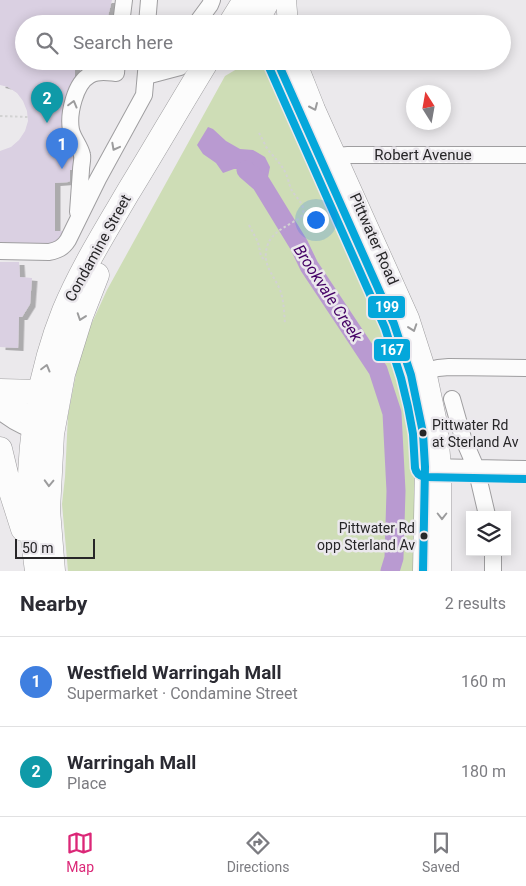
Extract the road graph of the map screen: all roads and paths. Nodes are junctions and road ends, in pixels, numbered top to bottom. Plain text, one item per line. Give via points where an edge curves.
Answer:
1 (124, 0) edge
2 (148, 0) edge
3 (157, 0) edge
4 (212, 0) edge
5 (286, 0) edge
6 (122, 15) edge
7 (147, 15) edge
8 (157, 15) edge
9 (203, 15) edge
10 (287, 15) edge
11 (116, 70) edge
12 (150, 70) edge
13 (202, 70) edge
14 (218, 70) edge
15 (285, 70) edge
16 (0, 116) edge
17 (28, 117) dead end
18 (259, 133) dead end
19 (526, 155) edge
20 (328, 157) junction
21 (78, 219) junction
22 (249, 224) dead end
23 (0, 251) edge
24 (265, 261) junction
25 (285, 324) dead end
26 (526, 368) edge
27 (418, 373) junction
28 (0, 391) edge
29 (40, 392) junction
30 (0, 395) edge
31 (452, 399) dead end
32 (0, 411) edge
33 (44, 425) junction
34 (0, 449) edge
35 (433, 467) junction
36 (476, 468) junction
37 (526, 469) edge
38 (486, 511) edge
39 (493, 556) edge
40 (36, 562) edge
41 (53, 571) edge
42 (423, 571) edge
43 (441, 571) edge
44 (493, 571) edge

1 - 6 street
2 - 7 street
3 - 8 street
4 - 9 street
5 - 10 main road
21 -> 11 street via 82,155 72,137 70,115 84,80 90,75 116,73
12 -> 21 street via 144,95
29 -> 13 highway, Condamine Street via 55,336 76,285
14 -> 33 highway, Condamine Street via 162,157 99,270
15 - 20 main road, Pittwater Road
16 - 17 path
18 - 24 path via 283,168 303,209 299,219 274,234 268,242
19 - 20 street, Robert Avenue
20 - 27 main road, Pittwater Road via 410,318
21 - 23 street via 68,240 57,250
22 - 24 path
24 - 25 path via 280,288
26 - 27 street via 449,367
27 - 35 main road, Pittwater Road via 418,405
28 - 29 highway
29 - 33 highway, Condamine Street
30 - 33 street
31 - 36 street
32 - 33 street via 20,424
33 - 40 highway, Condamine Street via 31,464 31,528
33 -> 41 highway, Condamine Street
34 - 40 highway via 21,524
35 - 36 street
35 - 42 main road, Pittwater Road
35 -> 43 main road, Pittwater Road
36 - 37 street
36 - 38 street
39 - 44 street

